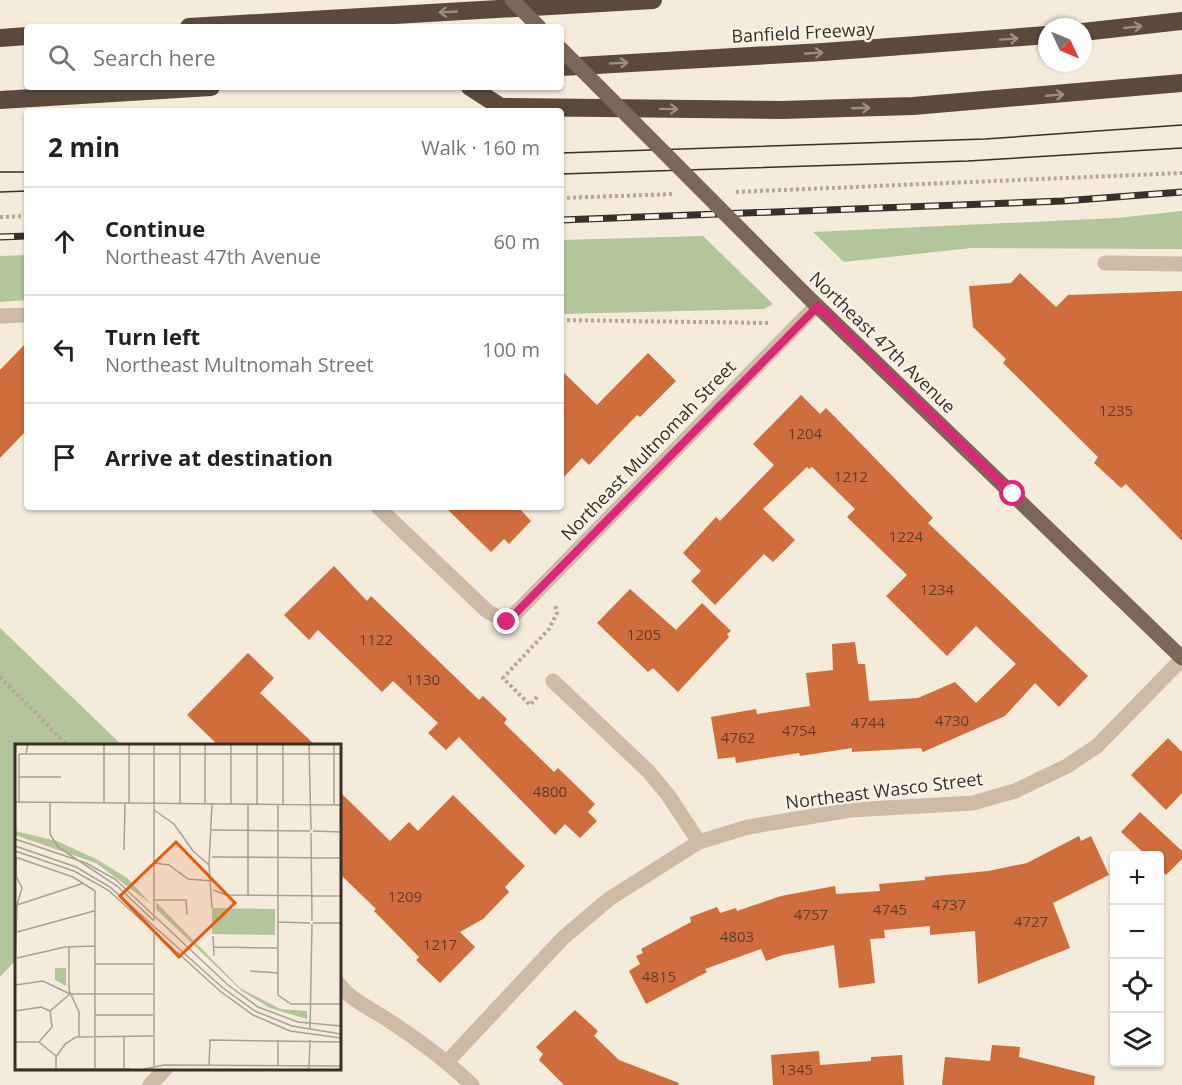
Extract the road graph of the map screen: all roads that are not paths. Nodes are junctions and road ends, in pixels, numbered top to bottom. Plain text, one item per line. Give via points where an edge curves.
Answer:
1 (512, 0) edge
2 (653, 0) edge
3 (1182, 21) edge
4 (241, 24) edge
5 (536, 24) edge
6 (1092, 31) edge
7 (24, 36) edge
8 (1038, 36) edge
9 (0, 38) edge
10 (564, 52) edge
11 (564, 67) edge
12 (1182, 83) edge
13 (162, 90) edge
14 (475, 90) edge
15 (0, 100) edge
16 (1106, 263) dead end
17 (1182, 264) edge
18 (813, 301) junction
19 (24, 315) edge
20 (0, 316) edge
21 (381, 510) edge
22 (1182, 658) edge
23 (553, 681) road end
24 (699, 842) junction
25 (341, 990) edge
26 (447, 1062) junction
27 (164, 1070) edge
28 (150, 1085) edge
29 (472, 1085) edge

1 - 5 main road, bridge
2 -> 4 highway
6 -> 3 highway
7 - 9 highway
11 -> 8 highway, Banfield Freeway
10 - 18 main road, Northeast 47th Avenue, bridge
14 -> 12 highway via 501,107 781,110 913,106
13 - 15 highway
16 - 17 street
18 - 21 street, Northeast Multnomah Street via 790,333 507,622 487,611
18 - 22 main road, Northeast 47th Avenue
19 - 20 street
22 - 24 street, Northeast Wasco Street via 1097,746 1015,791 973,803 828,814 748,827
23 - 24 street via 649,772
24 - 26 street, Northeast Wasco Street via 609,899 564,938
25 - 26 street
26 - 29 street
27 - 28 street

